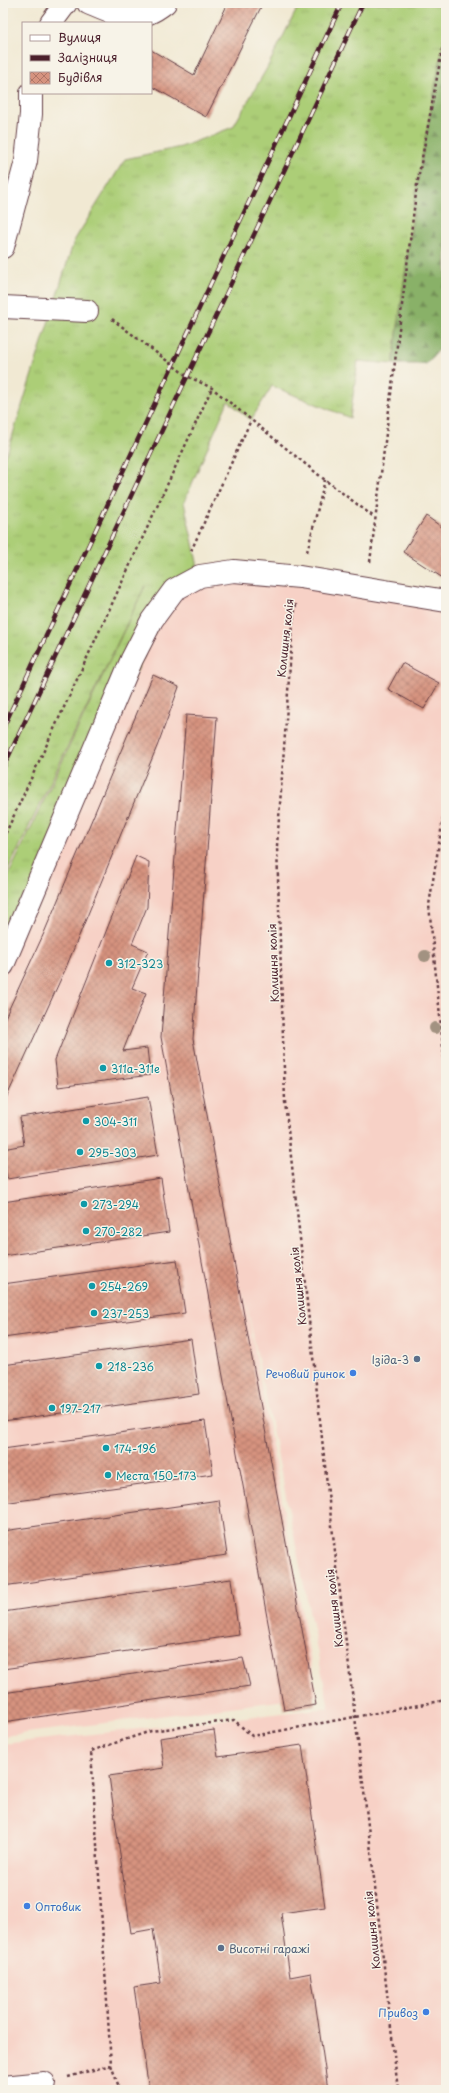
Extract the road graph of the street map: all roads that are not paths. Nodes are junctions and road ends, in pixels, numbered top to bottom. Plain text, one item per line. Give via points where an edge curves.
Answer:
1 (66, 3) edge
2 (88, 3) edge
3 (166, 3) edge
4 (52, 22) edge
5 (31, 94) edge
6 (3, 247) edge
7 (3, 307) edge
8 (87, 311) road end
9 (446, 601) edge
10 (3, 965) edge
11 (44, 2083) road end
12 (3, 2087) edge

1 - 4 street
2 - 3 street via 120,17 138,17 154,12
5 - 6 street via 26,161
7 - 8 street
9 - 10 street via 367,586 234,571 200,576 174,590 152,620 132,659
11 - 12 street

